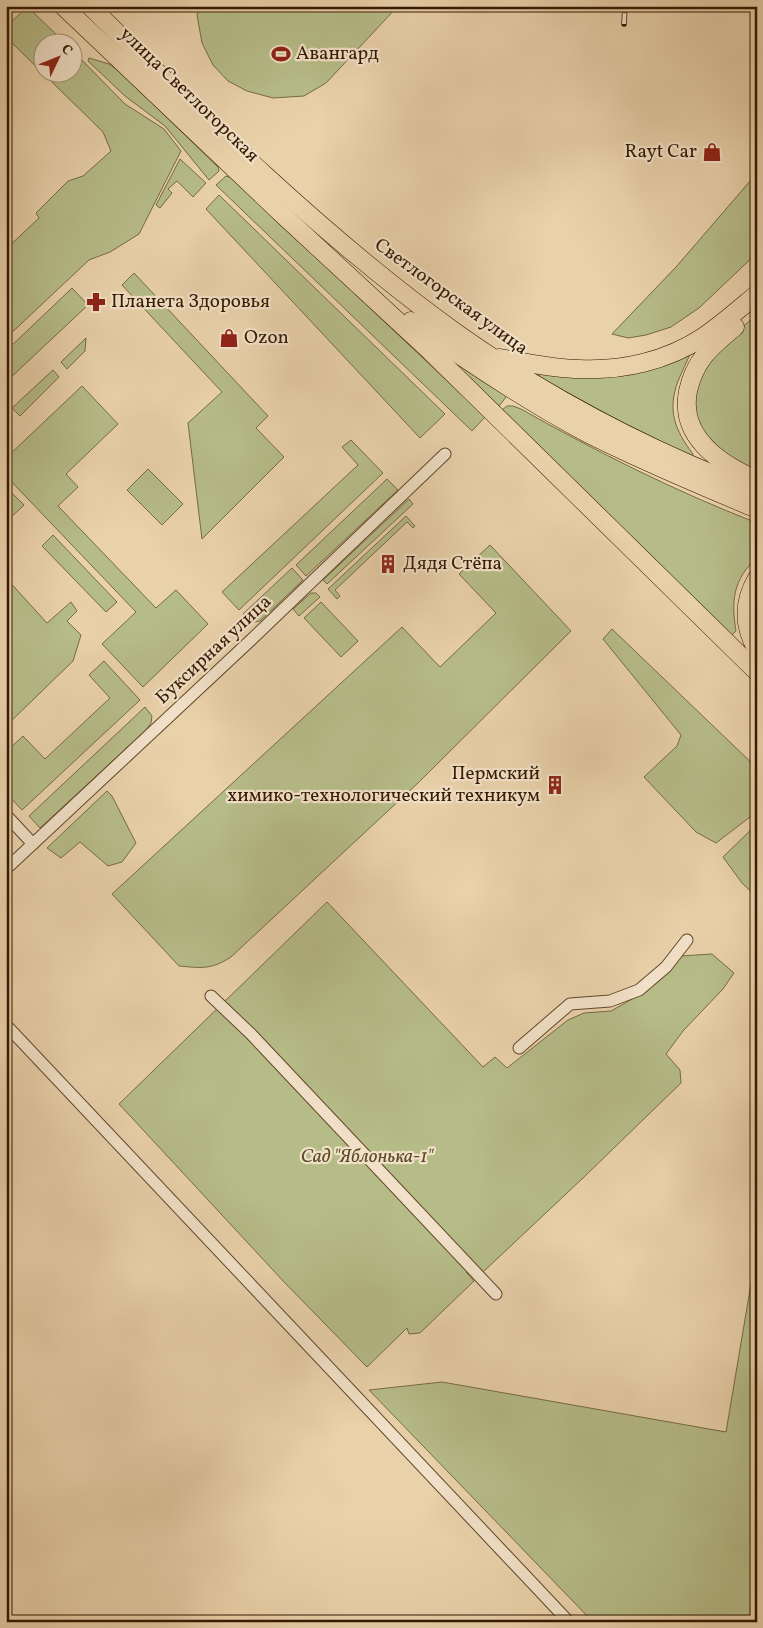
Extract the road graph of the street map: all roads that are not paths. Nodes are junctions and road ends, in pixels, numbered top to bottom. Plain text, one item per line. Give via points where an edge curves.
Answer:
1 (63, 6) edge
2 (90, 6) edge
3 (160, 77) joint
4 (284, 216) junction
5 (757, 294) edge
6 (757, 308) edge
7 (492, 357) junction
8 (445, 454) dead end
9 (757, 480) edge
10 (757, 492) edge
11 (757, 509) edge
12 (757, 578) edge
13 (757, 650) edge
14 (757, 672) edge
15 (6, 815) edge
16 (33, 844) junction
17 (6, 869) edge
18 (687, 940) dead end
19 (211, 996) dead end
20 (6, 1025) edge
21 (519, 1048) dead end
22 (496, 1294) dead end
23 (568, 1622) edge

1 - 4 main road, улица Светлогорская
2 - 3 main road, улица Светлогорская
3 - 7 main road, Светлогорская улица via 299,207 422,307
4 - 11 main road, Светлогорская улица via 410,321 486,374 587,433
4 - 14 main road via 430,351
5 - 7 main road via 701,338 655,360 577,370
6 - 9 main road via 703,357 693,374 687,405 691,426 704,447 727,465
7 - 10 main road, Светлогорская улица via 593,418 704,471
8 - 16 street, Буксирная улица
12 - 13 main road via 746,602 746,619 749,635
15 - 16 street
16 - 17 street, Буксирная улица
18 - 21 street via 666,967 638,990 610,1001 570,1004
19 - 22 street via 252,1034
20 - 23 street

